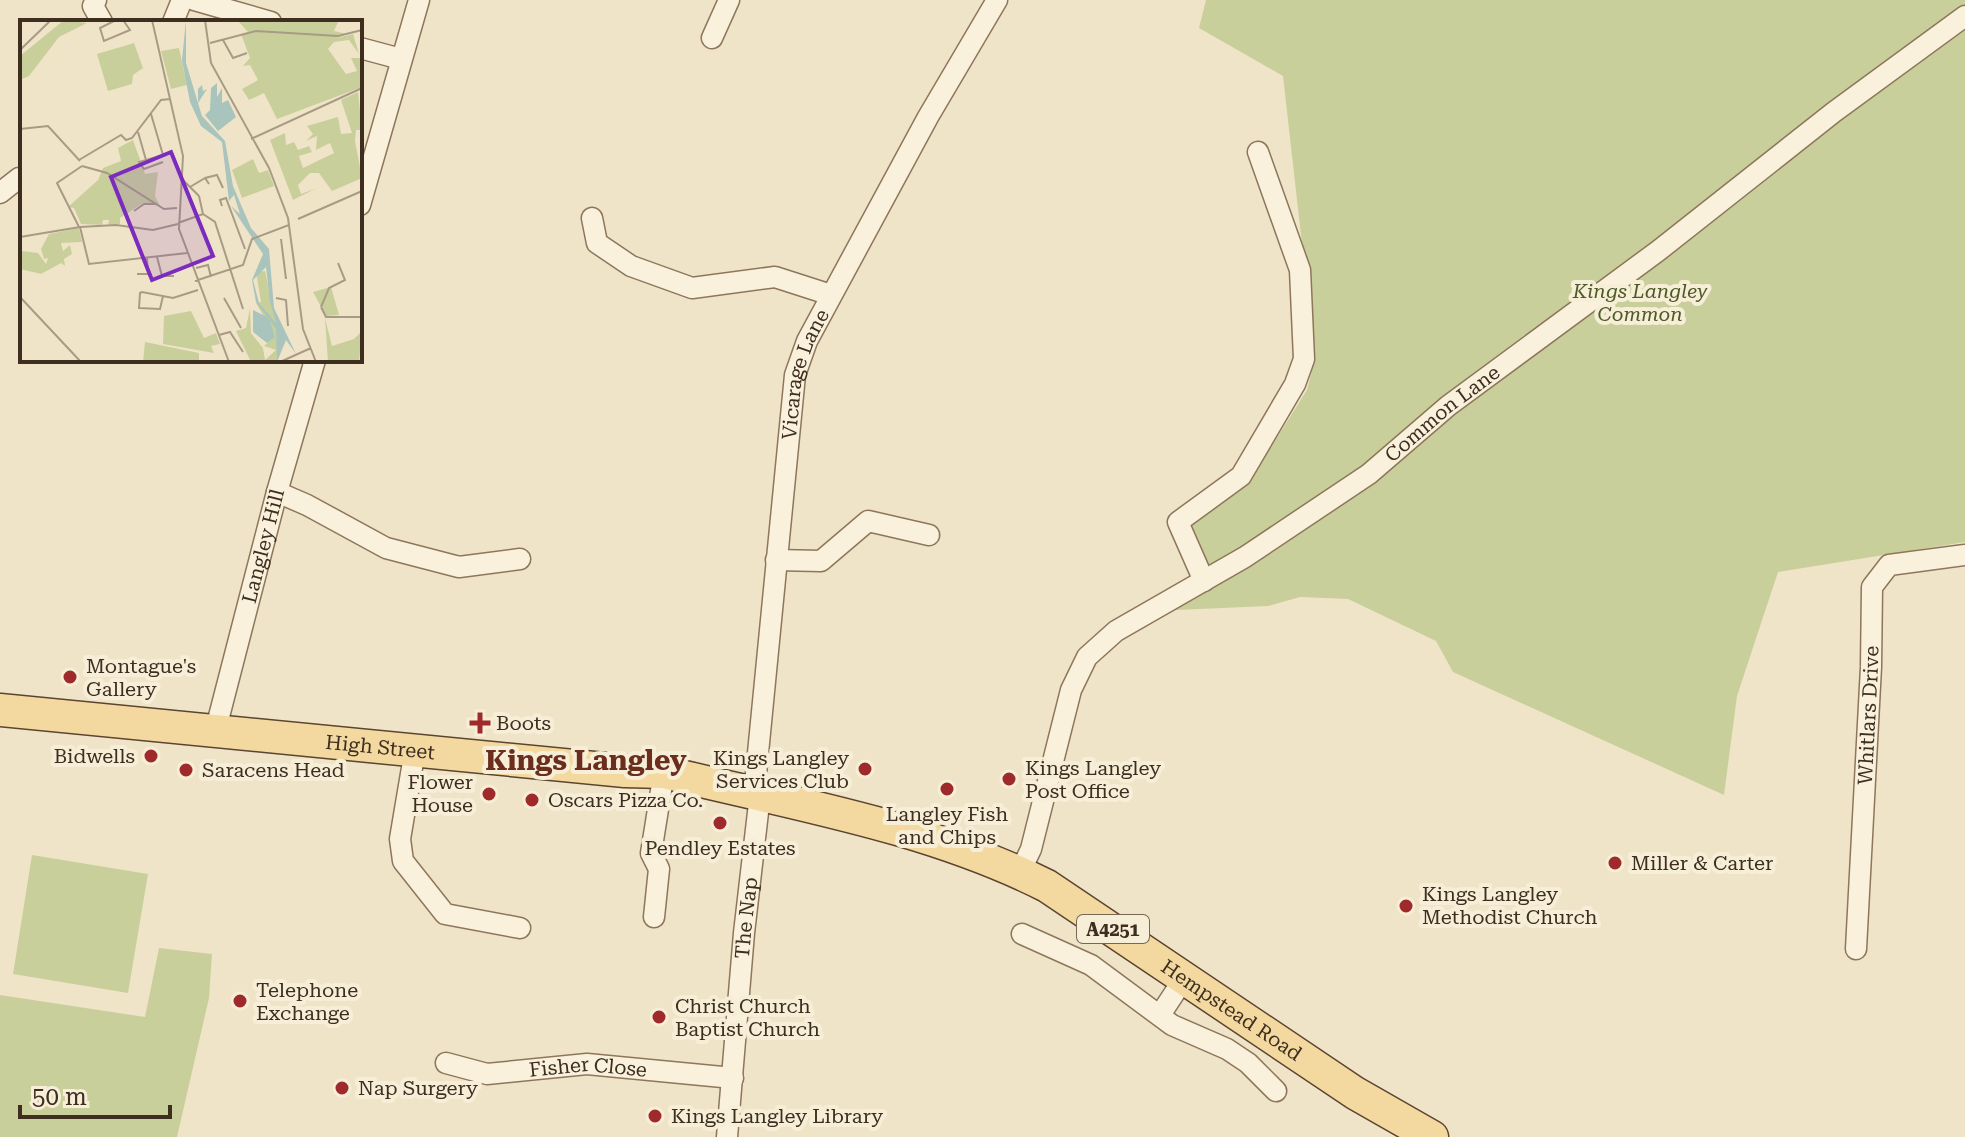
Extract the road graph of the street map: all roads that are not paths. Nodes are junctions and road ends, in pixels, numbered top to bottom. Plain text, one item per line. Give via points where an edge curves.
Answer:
1 (96, 0) edge
2 (182, 0) edge
3 (194, 0) edge
4 (419, 0) edge
5 (729, 0) edge
6 (997, 0) edge
7 (1965, 16) edge
8 (101, 20) edge
9 (174, 20) edge
10 (264, 20) edge
11 (712, 38) dead end
12 (362, 49) edge
13 (401, 59) junction
14 (1258, 152) dead end
15 (20, 178) edge
16 (0, 193) edge
17 (362, 198) edge
18 (592, 218) dead end
19 (831, 295) junction
20 (314, 362) edge
21 (277, 492) junction
22 (929, 535) dead end
23 (1965, 555) edge
24 (520, 559) dead end
25 (776, 560) junction
26 (1204, 581) junction
27 (0, 710) edge
28 (215, 732) junction
29 (415, 750) junction
30 (664, 772) junction
31 (757, 794) junction
32 (1020, 872) junction
33 (654, 917) dead end
34 (520, 928) dead end
35 (1022, 934) dead end
36 (1856, 949) dead end
37 (1185, 977) junction
38 (1160, 1015) junction
39 (446, 1063) dead end
40 (733, 1078) junction
41 (1276, 1091) dead end
42 (727, 1137) edge
43 (1432, 1137) edge

1 - 8 street via 93,6
2 - 9 street
3 - 10 street
4 - 13 street
5 - 11 street
6 - 19 street, Vicarage Lane
7 - 26 street, Common Lane via 1457,399 1369,474
12 - 13 street
13 - 17 street
14 - 26 street via 1300,270 1304,359 1241,476 1178,522
15 - 16 street
18 - 19 street via 597,243 631,266 692,288 775,277
19 - 25 street, Vicarage Lane via 795,375
20 - 21 street, Langley Hill
21 - 24 street via 386,548 459,567
21 - 28 street, Langley Hill
22 - 25 street via 868,521 821,561
23 - 36 street, Whitlars Drive via 1889,565 1872,587
25 - 31 street, Vicarage Lane
26 - 32 street, Common Lane via 1116,631 1087,657 1063,715 1049,784
27 - 28 main road, High Street / A4251
28 - 29 main road, High Street / A4251
29 - 30 main road, High Street / A4251
29 - 34 street via 400,839 403,861 445,914
30 - 31 main road, High Street / A4251
30 - 33 street via 651,853 659,869
31 - 32 main road, Hempstead Road / A4251 via 934,839
31 - 40 street, The Nap
32 - 37 main road, Hempstead Road / A4251
35 - 38 street via 1091,965
37 - 38 street
37 - 43 main road, Hempstead Road / A4251 via 1355,1093
38 - 41 street via 1227,1049
39 - 40 street, Fisher Close via 487,1074 587,1064
40 - 42 street, The Nap

